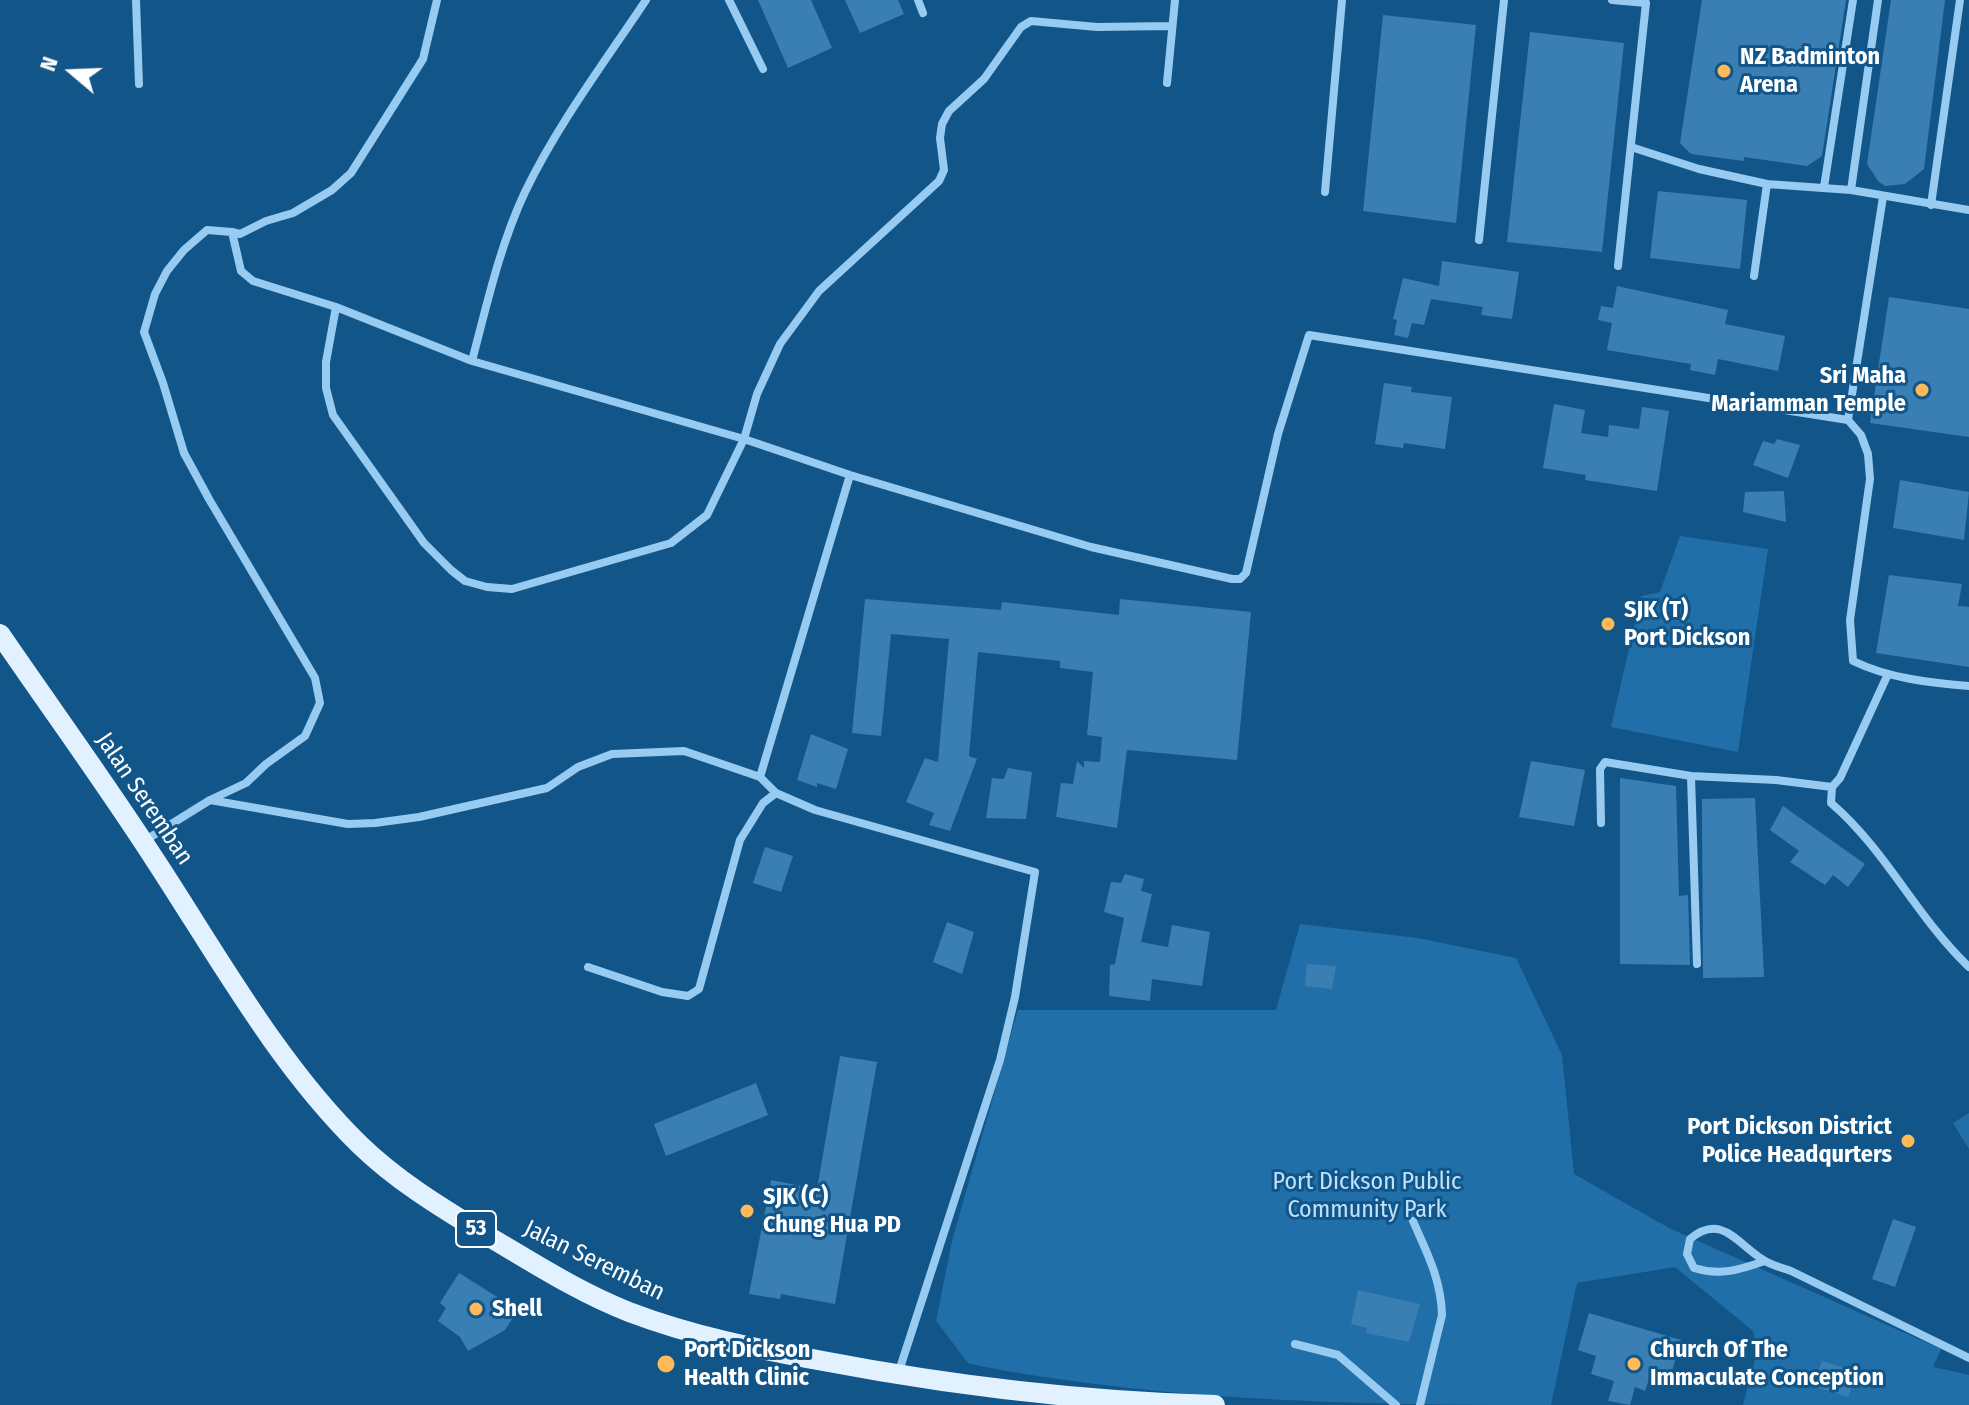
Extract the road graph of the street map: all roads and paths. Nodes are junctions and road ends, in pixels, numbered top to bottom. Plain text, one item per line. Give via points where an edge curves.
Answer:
1 (136, 0) edge
2 (437, 0) edge
3 (646, 0) edge
4 (729, 0) edge
5 (918, 0) edge
6 (1175, 0) edge
7 (1342, 0) edge
8 (1504, 0) edge
9 (1612, 0) edge
10 (1853, 0) edge
11 (1878, 0) edge
12 (1960, 0) edge
13 (923, 13) dead end
14 (1172, 26) junction
15 (763, 69) dead end
16 (1167, 83) dead end
17 (139, 84) dead end
18 (1631, 147) junction
19 (1767, 184) junction
20 (1824, 187) junction
21 (1851, 190) junction
22 (1325, 192) dead end
23 (1883, 197) junction
24 (1931, 205) junction
25 (1969, 210) edge
26 (232, 232) junction
27 (1479, 240) dead end
28 (1618, 266) dead end
29 (1754, 276) dead end
30 (336, 307) junction
31 (472, 361) junction
32 (1848, 420) junction
33 (744, 439) junction
34 (850, 475) junction
35 (0, 634) edge
36 (1888, 674) junction
37 (1969, 686) edge
38 (1691, 776) junction
39 (760, 777) junction
40 (1832, 787) junction
41 (776, 793) junction
42 (210, 800) junction
43 (1601, 823) dead end
44 (143, 841) junction
45 (1697, 964) dead end
46 (588, 967) dead end
47 (1969, 967) edge
48 (1413, 1221) dead end
49 (1765, 1261) junction
50 (1295, 1344) dead end
51 (1969, 1358) edge
52 (898, 1374) junction
53 (1215, 1405) edge
54 (1396, 1405) edge
55 (1420, 1405) edge

1 - 17 street
2 - 26 street via 423,59 351,173 293,213 240,234
3 - 31 street via 556,135 525,193 501,253
4 - 15 street
5 - 13 street
6 - 14 street
7 - 22 street
8 - 27 street
9 - 18 street via 1646,3
10 - 20 street
11 - 21 street
12 - 24 street
14 - 16 street
14 - 33 street via 1031,21 1021,27 984,79 942,124 944,170 939,181 819,291 780,344
18 - 19 street
18 - 28 street
19 - 20 street
19 - 29 street
20 - 21 street
21 - 23 street
23 - 24 street
23 - 32 street
24 - 25 street
26 - 30 street via 241,271 253,281
26 - 42 street via 207,230 184,250 155,294 144,332 184,453 315,678 320,703 305,736 246,783
30 - 31 street
30 - 33 street via 326,362 333,415 424,543 465,581 512,589 671,543 707,515
31 - 33 street
32 - 34 street via 1309,335 1278,434 1246,573 1240,579 1091,547
32 - 36 street via 1861,435 1870,479 1850,642 1853,661
33 - 34 street
34 - 39 street
35 - 44 main road, Jalan Seremban / 53
36 - 37 street
36 - 40 street
38 - 40 street
38 - 43 street via 1605,762 1600,769
38 - 45 street
39 - 41 street
39 - 42 street via 684,751 612,754 578,767 547,788 419,817 348,824
40 - 47 street via 1831,803 1879,853 1945,945
41 - 46 street via 763,803 740,840 699,989 688,996 662,992
41 - 52 street via 815,810 1035,872 1000,1060
42 - 44 street
44 - 52 main road, Jalan Seremban / 53 via 320,1103 401,1180 524,1258 626,1311 737,1345
48 - 55 street via 1440,1283 1442,1304
49 - 49 street via 1711,1273 1694,1268 1687,1254 1690,1239 1701,1229 1714,1227
49 - 51 street
50 - 54 street via 1338,1355
52 - 53 main road, Jalan Seremban / 53 via 1017,1392

